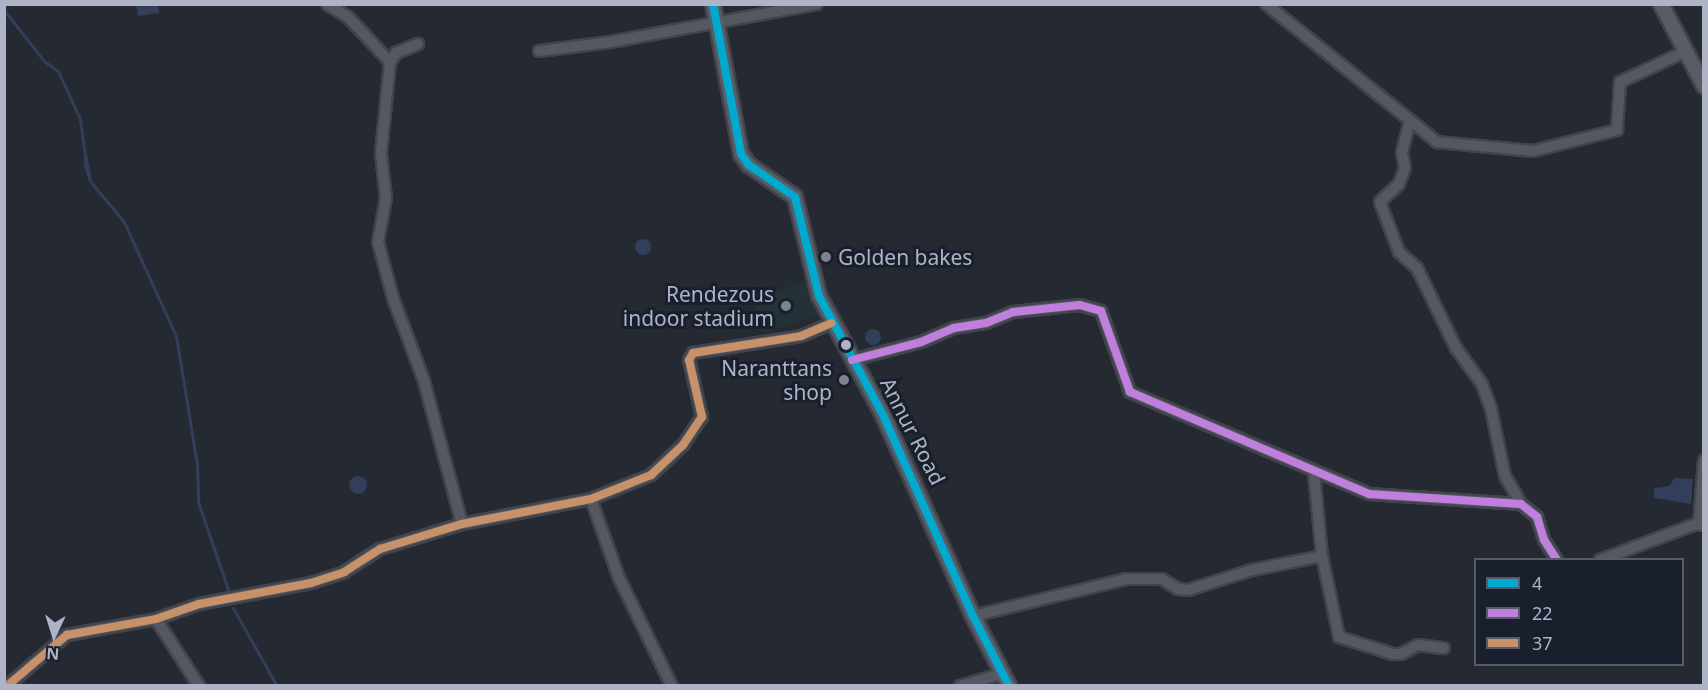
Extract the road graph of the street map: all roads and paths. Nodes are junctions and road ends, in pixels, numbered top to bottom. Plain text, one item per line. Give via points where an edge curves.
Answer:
1 (327, 4) edge
2 (713, 4) edge
3 (817, 4) edge
4 (1266, 4) edge
5 (1661, 4) edge
6 (716, 21) junction
7 (418, 44) dead end
8 (539, 51) dead end
9 (1684, 52) junction
10 (390, 62) junction
11 (1704, 86) edge
12 (1410, 120) junction
13 (831, 322) junction
14 (852, 360) junction
15 (1704, 460) edge
16 (1314, 473) junction
17 (591, 499) junction
18 (1521, 504) junction
19 (1701, 523) edge
20 (462, 524) junction
21 (1322, 556) junction
22 (1556, 558) edge
23 (1605, 558) edge
24 (973, 616) junction
25 (156, 619) junction
26 (1444, 648) dead end
27 (1005, 680) edge
28 (8, 686) edge
29 (199, 686) edge
30 (672, 686) edge
31 (960, 686) edge

1 - 10 street via 349,18
2 - 6 main road, Annur Road
3 - 6 street
4 - 12 street
5 - 9 main road
6 - 8 street
6 - 13 main road, Annur Road via 741,154 749,165 795,197 801,211 811,276
7 - 10 street via 396,53
9 - 11 main road
9 - 12 street via 1620,82 1617,130 1533,151 1437,142
10 - 20 street via 381,153 386,198 378,242 393,298 424,381
12 - 18 street via 1402,153 1405,168 1399,184 1380,202 1399,252 1417,268 1436,300 1456,348 1482,384 1505,476
13 - 14 main road, Annur Road
13 - 17 street via 801,336 693,353 689,360 702,417 696,429 651,475
14 - 16 street via 1013,312 1080,305 1101,311 1130,392 1254,443
14 - 24 main road, Annur Road via 923,497
15 - 19 street
16 - 18 street via 1369,494
16 - 21 street
17 - 20 street
17 - 30 street via 619,578
18 - 22 street via 1537,517 1544,540
19 - 23 street
20 - 25 street via 380,549 344,572 311,583 199,604
21 - 24 street via 1252,570 1188,590 1162,579 1126,579
21 - 26 street via 1339,637 1393,654 1418,645
24 - 27 main road, Annur Road
25 - 28 street via 67,635
25 - 29 street
27 - 31 street

